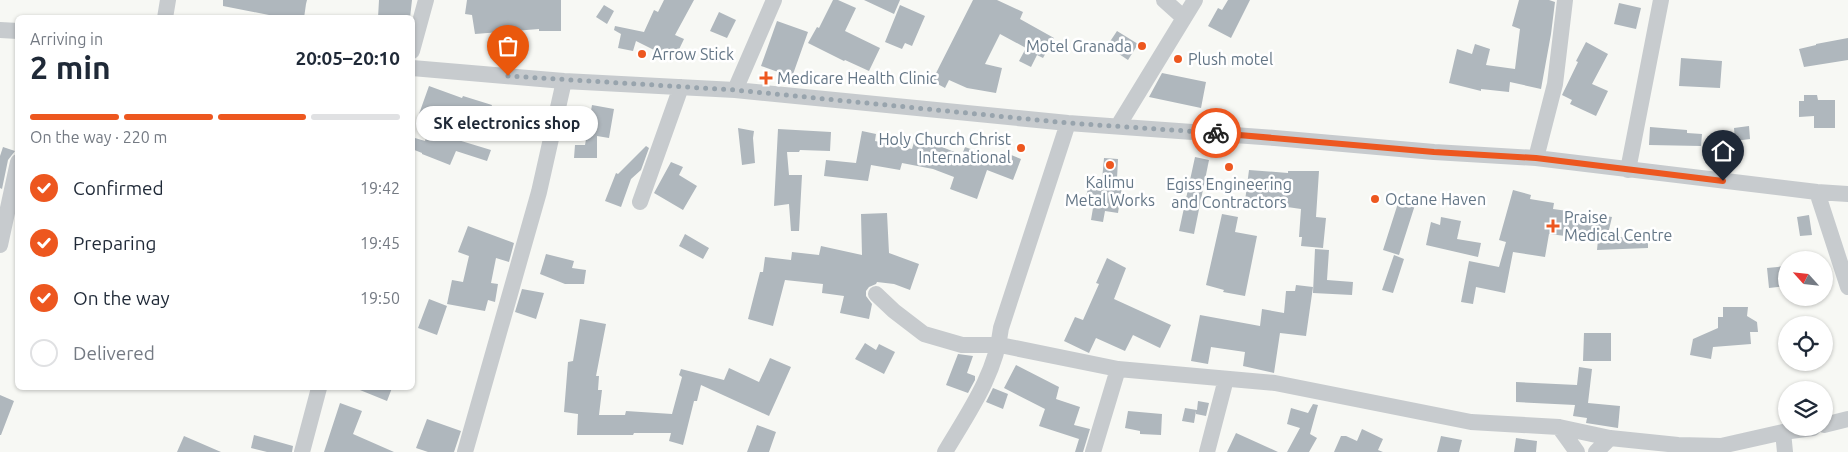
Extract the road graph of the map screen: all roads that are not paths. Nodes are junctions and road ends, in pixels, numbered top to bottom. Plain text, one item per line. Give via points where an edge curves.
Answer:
1 (168, 0) edge
2 (426, 0) edge
3 (774, 0) edge
4 (1164, 0) edge
5 (1195, 0) edge
6 (1565, 0) edge
7 (1661, 0) edge
8 (166, 15) edge
9 (1184, 18) junction
10 (0, 30) edge
11 (15, 31) edge
12 (415, 40) edge
13 (415, 68) edge
14 (564, 81) junction
15 (681, 87) junction
16 (735, 90) junction
17 (1068, 123) junction
18 (1118, 126) junction
19 (1536, 158) junction
20 (1628, 170) junction
21 (15, 176) edge
22 (1817, 192) junction
23 (1848, 194) edge
24 (640, 202) dead end
25 (0, 245) edge
26 (1848, 287) edge
27 (876, 294) dead end
28 (1000, 344) junction
29 (1118, 369) junction
30 (1226, 378) junction
31 (318, 390) edge
32 (1848, 419) edge
33 (1833, 423) edge
34 (1559, 427) junction
35 (1778, 433) edge
36 (1783, 436) edge
37 (1610, 438) junction
38 (302, 452) edge
39 (465, 452) edge
40 (945, 452) edge
41 (1093, 452) edge
42 (1207, 452) edge
43 (1577, 452) edge
44 (1596, 452) edge
45 (1785, 452) edge

1 - 8 street
2 - 12 street
3 - 16 street
4 - 9 street
5 - 9 street
6 - 19 street via 1555,84
7 - 20 street
9 - 18 street
10 - 11 street
13 - 14 street
14 - 15 street
14 - 39 street via 539,192
15 - 16 street
15 - 24 street
16 - 17 street
17 - 18 street
17 - 28 street via 1001,328
18 - 19 street
19 - 20 street
20 - 22 street
21 - 25 street
22 - 23 street
22 - 26 street
27 - 28 street via 924,334 962,345
28 - 29 street
28 - 40 street via 985,384
29 - 30 street
29 - 41 street
30 - 34 street via 1292,386 1472,422
30 - 42 street
31 - 38 street
32 - 33 street
34 - 37 street
34 - 43 street
35 - 37 street via 1721,446
36 - 45 street
37 - 44 street

